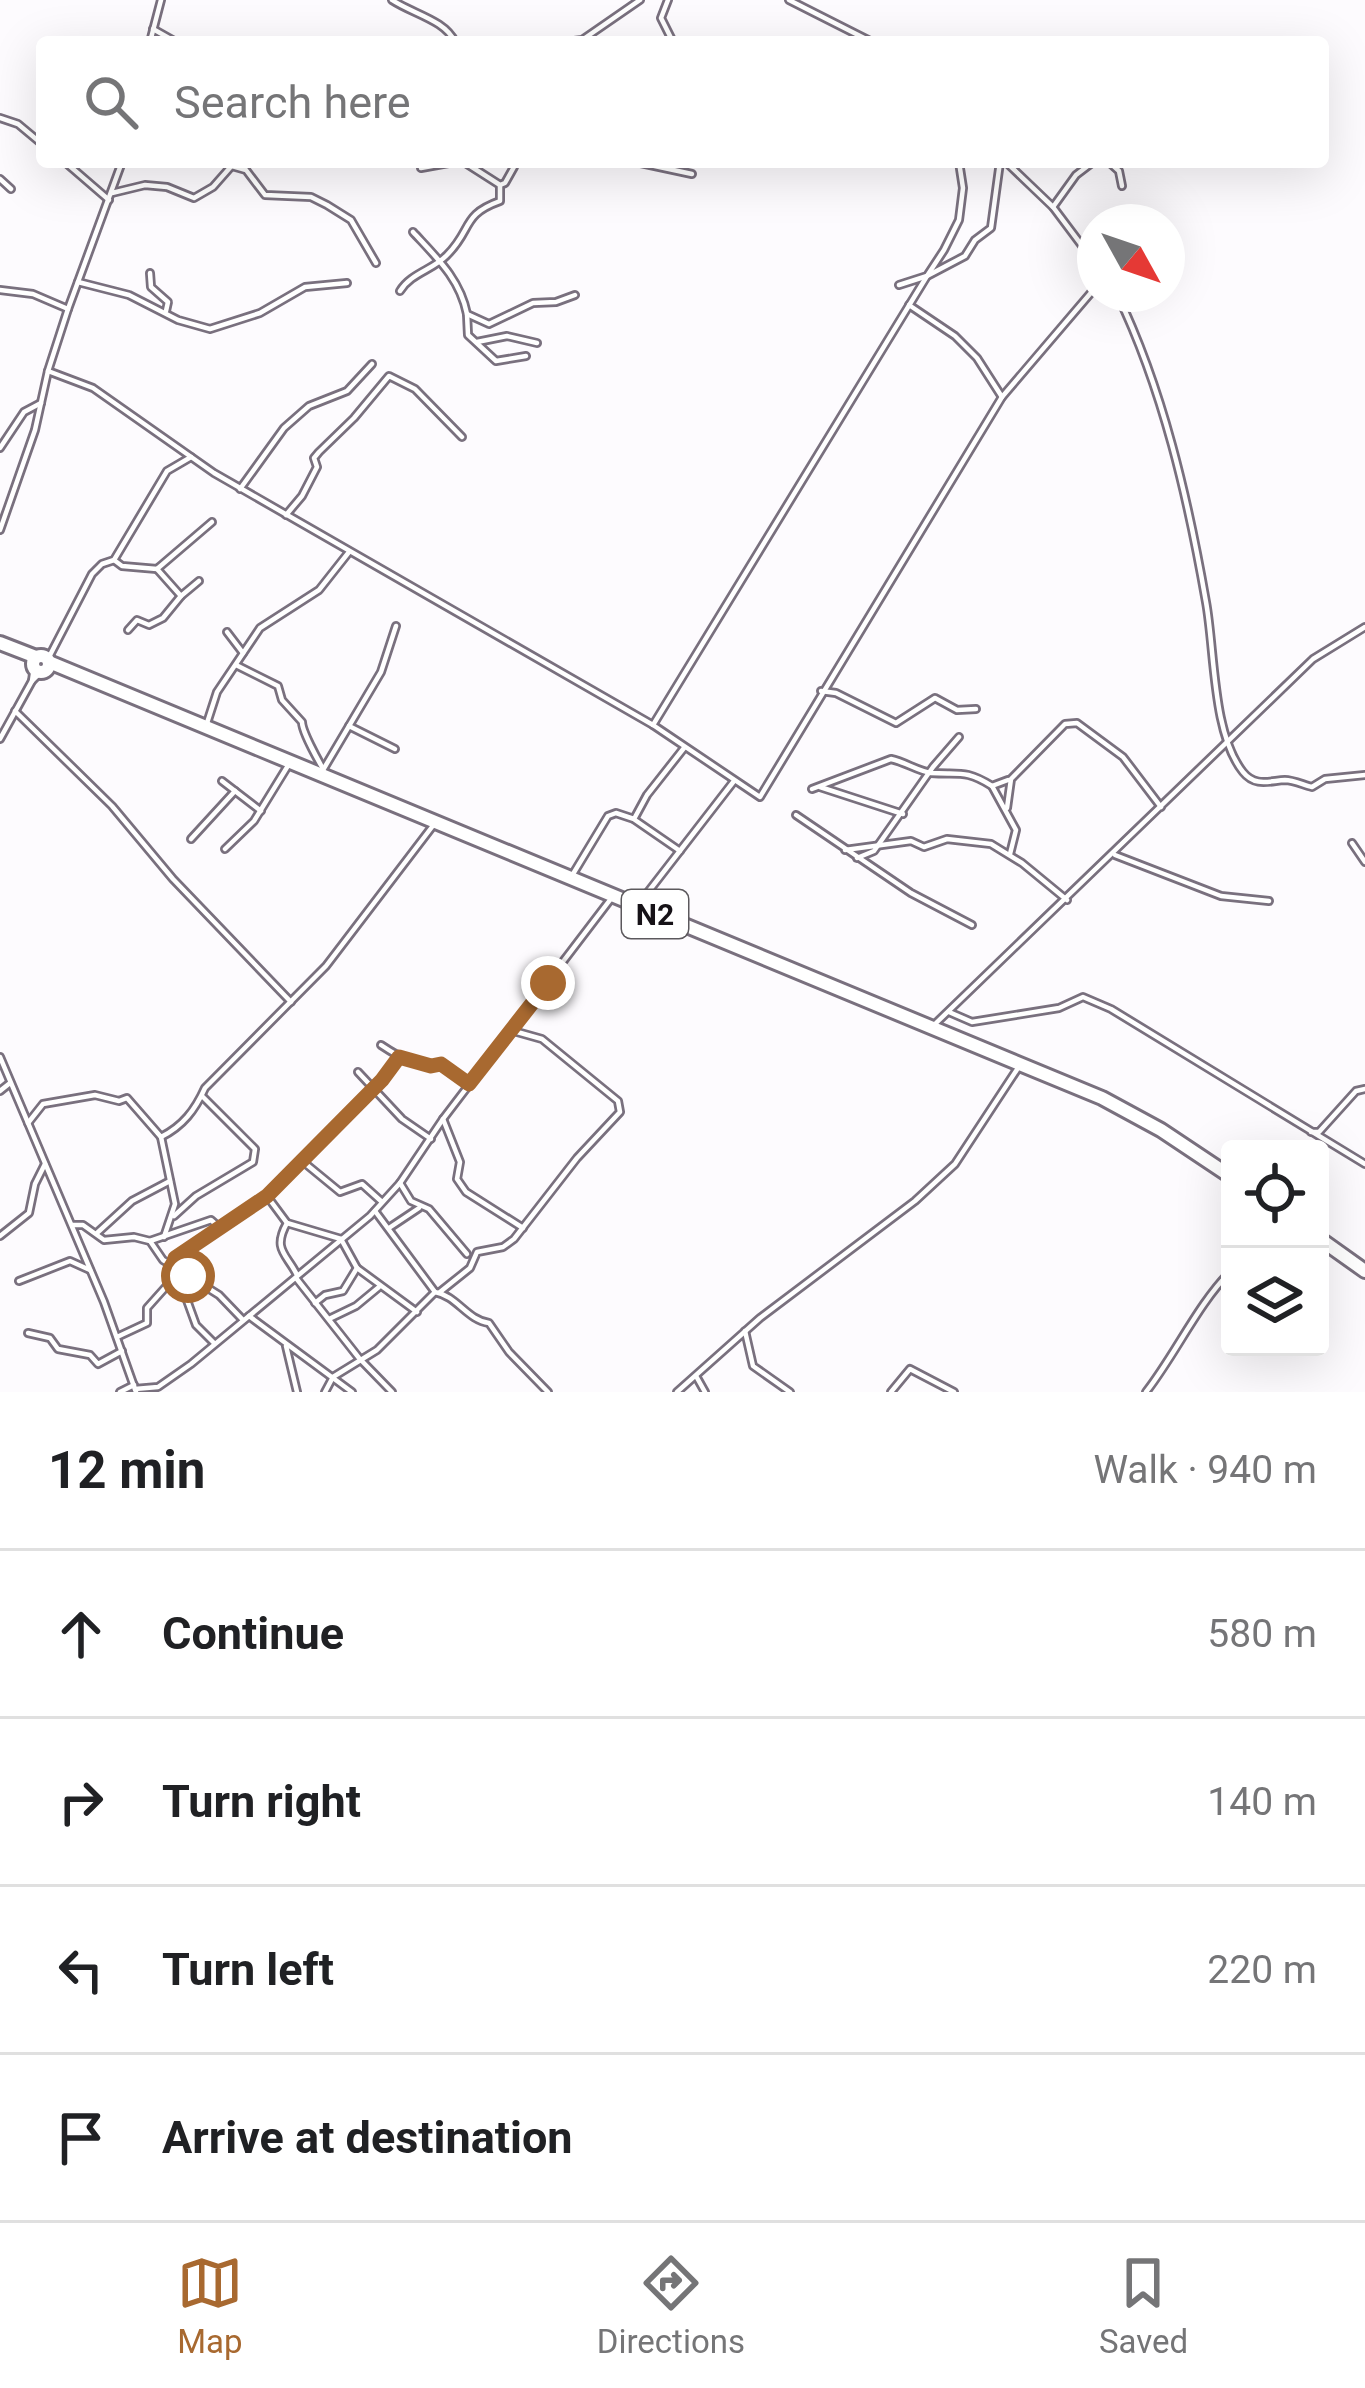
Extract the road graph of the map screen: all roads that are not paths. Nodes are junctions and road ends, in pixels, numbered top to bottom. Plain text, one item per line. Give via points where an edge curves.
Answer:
1 (161, 0) edge
2 (392, 0) edge
3 (640, 0) edge
4 (668, 0) edge
5 (789, 0) edge
6 (153, 28) junction
7 (152, 36) edge
8 (166, 36) edge
9 (452, 36) edge
10 (588, 36) edge
11 (670, 36) edge
12 (860, 36) edge
13 (0, 118) edge
14 (36, 139) edge
15 (72, 168) edge
16 (120, 168) edge
17 (230, 168) edge
18 (243, 168) edge
19 (473, 168) edge
20 (514, 168) edge
21 (669, 168) edge
22 (960, 168) edge
23 (1002, 168) edge
24 (1010, 168) edge
25 (1085, 168) edge
26 (1116, 168) edge
27 (692, 174) dead end
28 (0, 179) edge
29 (500, 185) junction
30 (1122, 186) dead end
31 (11, 189) dead end
32 (111, 197) junction
33 (1053, 207) junction
34 (412, 232) dead end
35 (1077, 239) edge
36 (440, 261) junction
37 (376, 263) dead end
38 (150, 273) dead end
39 (927, 276) junction
40 (78, 281) junction
41 (347, 284) dead end
42 (899, 285) dead end
43 (0, 290) edge
44 (400, 291) dead end
45 (575, 295) dead end
46 (909, 305) junction
47 (68, 309) junction
48 (1077, 309) edge
49 (166, 311) junction
50 (1124, 312) edge
51 (467, 314) junction
52 (477, 342) junction
53 (537, 343) dead end
54 (526, 356) dead end
55 (372, 364) dead end
56 (48, 371) junction
57 (1002, 397) junction
58 (41, 403) junction
59 (462, 437) dead end
60 (0, 448) edge
61 (191, 457) junction
62 (240, 489) junction
63 (286, 515) junction
64 (212, 522) dead end
65 (0, 530) edge
66 (349, 552) junction
67 (114, 560) junction
68 (157, 569) junction
69 (199, 581) dead end
70 (181, 596) junction
71 (396, 626) dead end
72 (1365, 627) edge
73 (128, 630) dead end
74 (227, 632) dead end
75 (0, 646) edge
76 (243, 653) junction
77 (236, 664) junction
78 (40, 666) junction
79 (821, 692) junction
80 (976, 709) dead end
81 (15, 711) junction
82 (653, 725) junction
83 (349, 726) junction
84 (206, 729) junction
85 (959, 737) dead end
86 (0, 740) edge
87 (1228, 740) junction
88 (684, 748) junction
89 (395, 749) dead end
90 (290, 764) junction
91 (322, 772) junction
92 (929, 773) junction
93 (1365, 775) edge
94 (1011, 779) junction
95 (222, 781) dead end
96 (734, 782) junction
97 (992, 786) junction
98 (235, 791) junction
99 (1161, 807) junction
100 (1007, 808) junction
101 (261, 811) junction
102 (903, 814) junction
103 (796, 815) dead end
104 (634, 819) junction
105 (435, 823) junction
106 (191, 839) dead end
107 (881, 843) junction
108 (1352, 843) dead end
109 (225, 849) dead end
110 (845, 850) junction
111 (680, 851) junction
112 (1010, 854) junction
113 (1114, 855) junction
114 (857, 858) junction
115 (1365, 862) edge
116 (570, 879) junction
117 (613, 896) junction
118 (1067, 900) junction
119 (1269, 901) dead end
120 (637, 907) junction
121 (973, 925) dead end
122 (291, 1002) junction
123 (950, 1012) junction
124 (930, 1029) junction
125 (510, 1030) junction
126 (381, 1045) dead end
127 (399, 1057) junction
128 (0, 1058) edge
129 (1021, 1063) junction
130 (358, 1072) dead end
131 (10, 1083) junction
132 (469, 1084) junction
133 (374, 1087) junction
134 (1365, 1089) edge
135 (0, 1091) edge
136 (202, 1096) junction
137 (443, 1119) junction
138 (28, 1123) junction
139 (1307, 1132) junction
140 (161, 1137) junction
141 (431, 1139) junction
142 (302, 1160) junction
143 (45, 1163) junction
144 (1365, 1164) edge
145 (1221, 1170) edge
146 (170, 1181) junction
147 (400, 1183) junction
148 (267, 1196) junction
149 (382, 1202) junction
150 (421, 1207) junction
151 (375, 1211) junction
152 (174, 1216) junction
153 (287, 1223) junction
154 (72, 1225) junction
155 (220, 1228) junction
156 (389, 1228) junction
157 (524, 1228) junction
158 (96, 1234) junction
159 (0, 1236) edge
160 (164, 1237) junction
161 (341, 1239) junction
162 (150, 1241) junction
163 (1329, 1246) edge
164 (466, 1254) dead end
165 (173, 1267) junction
166 (357, 1268) junction
167 (91, 1270) junction
168 (1365, 1271) edge
169 (296, 1276) junction
170 (172, 1280) junction
171 (1221, 1280) edge
172 (19, 1281) dead end
173 (380, 1286) junction
174 (437, 1292) junction
175 (315, 1303) junction
176 (417, 1312) junction
177 (246, 1318) junction
178 (328, 1319) junction
179 (745, 1330) junction
180 (28, 1333) dead end
181 (116, 1336) junction
182 (283, 1341) junction
183 (214, 1343) junction
184 (122, 1351) junction
185 (359, 1358) junction
186 (696, 1375) junction
187 (333, 1377) junction
188 (1153, 1383) junction
189 (135, 1389) edge
190 (120, 1392) edge
191 (298, 1392) edge
192 (325, 1392) edge
193 (352, 1392) edge
194 (392, 1392) edge
195 (548, 1392) edge
196 (677, 1392) edge
197 (705, 1392) edge
198 (790, 1392) edge
199 (891, 1392) edge
200 (954, 1392) edge
201 (1146, 1392) edge
202 (1155, 1392) edge

1 - 6 street
2 - 9 street
3 - 10 street
4 - 11 street via 661,18
5 - 12 street
6 - 7 street
6 - 8 street
13 - 14 street
15 - 32 street
16 - 32 street
17 - 32 street via 194,198 146,185
18 - 37 street via 266,195 311,196 351,220
19 - 29 street
20 - 29 street
21 - 27 street
22 - 39 street via 958,220
23 - 39 street via 991,228 965,256
24 - 33 street
25 - 33 street
26 - 30 street
28 - 31 street
29 - 36 street via 500,201 474,210
32 - 40 street
33 - 35 street
34 - 36 street
36 - 44 street
36 - 51 street
38 - 49 street
39 - 42 street
39 - 46 street
40 - 47 street
40 - 49 street
41 - 49 street via 305,287 210,329
43 - 47 street
45 - 51 street via 489,324
46 - 57 street via 955,336
46 - 82 street
47 - 56 street
48 - 57 street
50 - 87 street via 1154,384 1190,523
51 - 52 street via 468,335
52 - 53 street via 507,336
52 - 54 street via 496,361
55 - 62 street via 346,392 309,406 284,428
56 - 58 street
56 - 61 street via 92,388
57 - 79 street
58 - 60 street via 24,412
58 - 65 street
59 - 63 street via 415,389 389,376 314,458 313,476
61 - 62 street
61 - 67 street via 167,471
62 - 63 street
63 - 66 street
64 - 68 street
66 - 76 street via 319,590 266,622
66 - 82 street
67 - 68 street
67 - 78 street via 92,574
68 - 70 street
69 - 70 street
70 - 73 street via 163,618 137,620
71 - 83 street
72 - 87 street via 1313,659
74 - 76 street
75 - 78 highway, N2
76 - 77 street
77 - 84 street
77 - 91 street via 278,686
78 - 81 street
78 - 84 highway, N2
79 - 80 street via 896,723 935,698
79 - 96 street via 760,796
81 - 86 street
81 - 122 street
82 - 88 street
83 - 89 street
83 - 91 street
84 - 90 highway, N2
85 - 92 street
87 - 93 street via 1242,771 1266,784 1312,787
87 - 99 street
88 - 96 street
88 - 104 street
90 - 91 highway, N2
90 - 101 street
91 - 105 highway, N2
92 - 97 street via 972,773
92 - 102 street
92 - 102 street via 891,759 816,788
94 - 97 street
94 - 99 street via 1065,724 1077,722 1123,757
94 - 100 street
95 - 98 street
96 - 111 street
97 - 100 street
98 - 101 street
98 - 106 street
99 - 113 street
100 - 112 street via 1016,830
101 - 109 street
102 - 107 street
103 - 110 street
104 - 111 street
104 - 116 street via 608,816
105 - 116 highway, N2
105 - 122 street
107 - 110 street
107 - 112 street via 924,847 947,839
107 - 114 street
108 - 115 street
110 - 114 street
111 - 120 street
112 - 118 street
113 - 118 street
113 - 119 street via 1221,896
114 - 121 street
116 - 117 highway, N2
117 - 120 highway, N2
117 - 125 street
118 - 123 street
120 - 124 highway, N2
122 - 136 street
123 - 124 street
123 - 139 street via 971,1022 1082,998
124 - 129 highway, N2
125 - 132 street
125 - 157 street via 542,1040 621,1107
126 - 127 street
127 - 132 street via 441,1064
127 - 133 street
128 - 131 street
129 - 145 highway, N2 via 1127,1111
129 - 179 street via 955,1164
130 - 133 street
131 - 135 street
131 - 138 street
132 - 137 street
133 - 141 street
133 - 142 street
134 - 139 street via 1319,1132
136 - 140 street via 178,1129
136 - 152 street via 255,1149 253,1162
137 - 141 street
137 - 157 street via 466,1192
138 - 140 street via 43,1105 127,1098
138 - 143 street
139 - 144 street
140 - 146 street
141 - 147 street
142 - 148 street
142 - 149 street via 340,1192 362,1184
143 - 154 street
143 - 159 street via 26,1219
146 - 152 street
146 - 158 street
147 - 149 street
147 - 150 street
148 - 153 street
148 - 155 street
149 - 151 street
150 - 156 street
150 - 164 street
151 - 156 street
151 - 161 street
152 - 160 street
153 - 161 street
153 - 169 street via 281,1255
154 - 158 street
154 - 167 street
155 - 160 street via 211,1220
155 - 165 street
156 - 174 street
157 - 174 street via 502,1246 477,1252 470,1268
158 - 162 street
160 - 162 street
161 - 166 street
161 - 169 street
162 - 165 street
163 - 168 highway
165 - 170 street
165 - 177 street
166 - 173 street
166 - 175 street via 343,1291
167 - 172 street via 70,1261
167 - 181 street
169 - 175 street
169 - 177 street
170 - 181 street via 147,1308 147,1323
170 - 183 street
171 - 188 street
173 - 176 street
173 - 178 street
174 - 176 street
174 - 195 street via 489,1323
175 - 178 street
176 - 185 street
177 - 182 street
177 - 183 street
178 - 185 street
179 - 186 street
179 - 198 street via 753,1366
180 - 184 street via 98,1364
181 - 184 street
182 - 187 street
182 - 191 street
183 - 189 street via 158,1387
184 - 189 street
185 - 187 street
185 - 194 street
186 - 196 street
186 - 197 street
187 - 192 street
187 - 193 street
188 - 201 street
188 - 202 street
189 - 190 street
199 - 200 street via 910,1369

